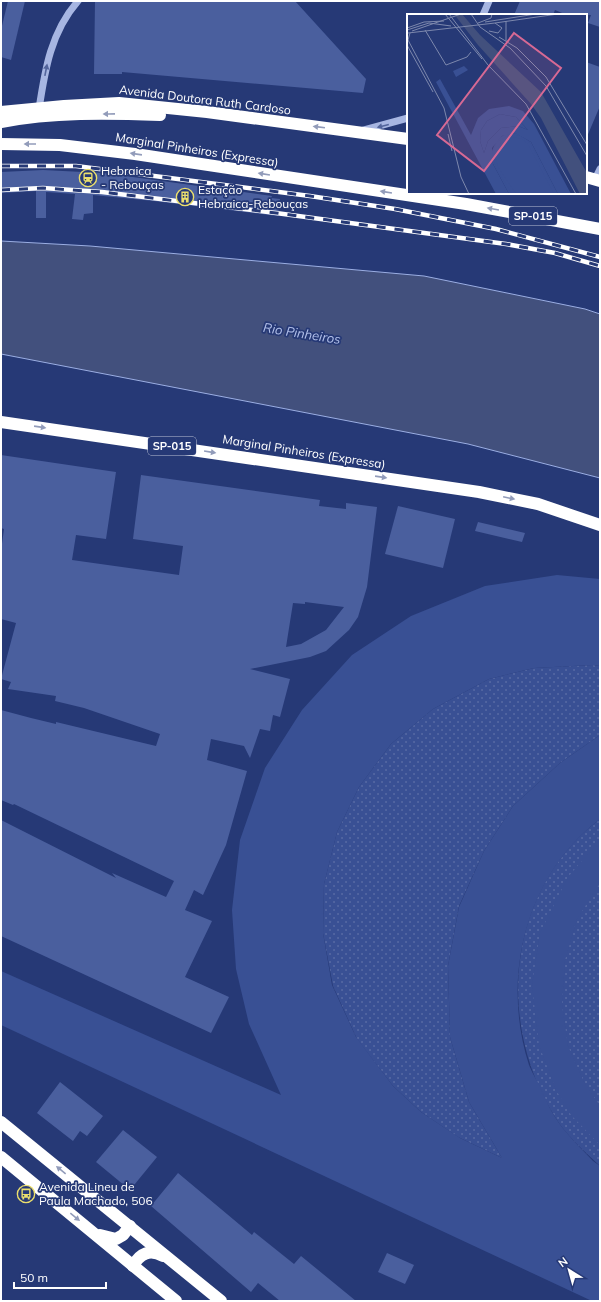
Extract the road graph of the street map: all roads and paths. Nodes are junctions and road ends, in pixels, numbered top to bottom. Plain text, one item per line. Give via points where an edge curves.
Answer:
1 (78, 1) edge
2 (489, 1) edge
3 (483, 14) edge
4 (39, 109) junction
5 (1, 112) edge
6 (207, 112) junction
7 (407, 118) edge
8 (1, 122) edge
9 (358, 132) junction
10 (407, 139) edge
11 (1, 144) edge
12 (600, 229) edge
13 (1, 422) edge
14 (600, 525) edge
15 (1, 1122) edge
16 (1, 1157) edge
17 (130, 1226) junction
18 (95, 1234) junction
19 (133, 1266) junction
20 (181, 1268) junction
21 (176, 1301) edge
22 (221, 1301) edge

4 -> 1 street via 50,49 62,22
2 - 3 street
4 - 5 highway, Avenida Doutora Ruth Cardoso
4 - 6 highway, Avenida Doutora Ruth Cardoso via 119,103
6 -> 8 highway via 61,115
9 -> 6 highway, Avenida Doutora Ruth Cardoso
7 -> 9 street
9 - 10 highway, Avenida Doutora Ruth Cardoso
12 -> 11 highway, Marginal Pinheiros (Expressa) / SP-015 via 466,204 135,154 60,145
13 -> 14 highway, Marginal Pinheiros (Expressa) / SP-015 via 479,492 538,504
17 -> 15 highway
16 -> 18 highway
17 - 18 highway via 116,1239
17 - 20 highway
18 - 19 highway
19 - 20 highway via 142,1255 154,1252
19 - 21 highway
20 - 22 highway

